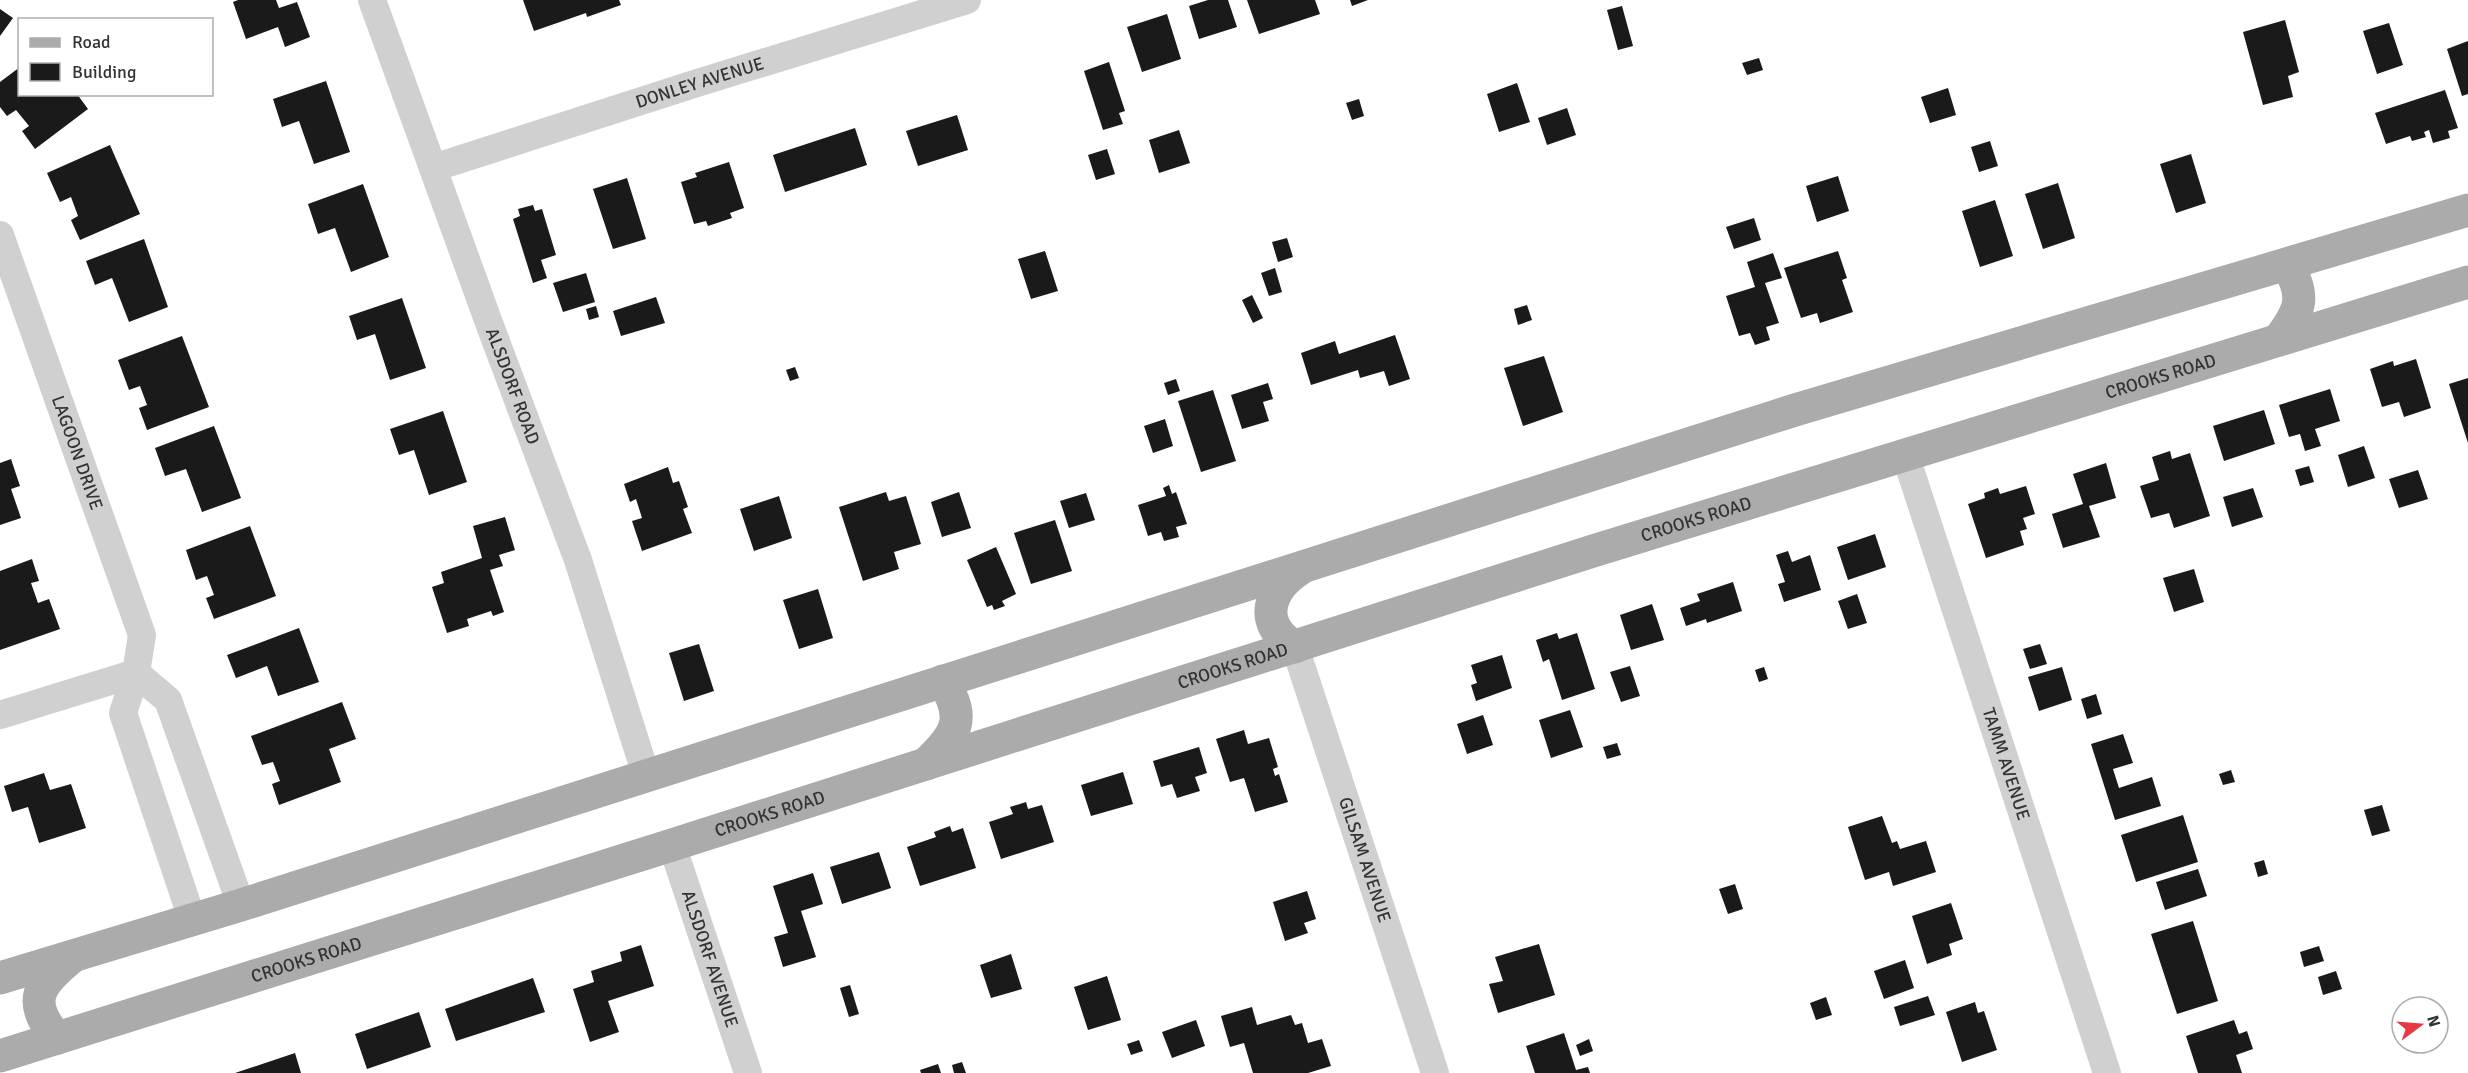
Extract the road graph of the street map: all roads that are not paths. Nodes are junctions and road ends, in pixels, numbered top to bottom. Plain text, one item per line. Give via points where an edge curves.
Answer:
1 (372, 0) edge
2 (967, 0) edge
3 (433, 168) junction
4 (2468, 210) edge
5 (0, 235) edge
6 (2287, 264) junction
7 (2468, 282) edge
8 (2280, 339) junction
9 (1905, 454) junction
10 (1304, 566) junction
11 (1295, 646) junction
12 (136, 673) junction
13 (943, 681) junction
14 (0, 715) edge
15 (926, 764) junction
16 (646, 775) junction
17 (672, 845) junction
18 (241, 904) junction
19 (192, 919) junction
20 (75, 954) junction
21 (0, 978) edge
22 (57, 1038) junction
23 (0, 1056) edge
24 (748, 1073) edge
25 (1435, 1073) edge
26 (2107, 1073) edge

1 - 3 street, ALSDORF ROAD
2 - 3 street, DONLEY AVENUE
3 - 16 street, ALSDORF ROAD via 578,560
4 - 6 main road
5 - 12 street, LAGOON DRIVE via 142,634
6 - 8 main road via 2300,292 2299,307
6 - 10 main road via 1795,410
7 - 8 main road, CROOKS ROAD
8 - 9 main road, CROOKS ROAD
9 - 11 main road, CROOKS ROAD
9 - 26 street, TAMM AVENUE
10 - 11 main road via 1286,578 1272,602 1275,629 1283,640
10 - 13 main road
11 - 15 main road, CROOKS ROAD
11 - 25 street, GILSAM AVENUE
12 - 14 street
12 - 18 street via 168,700
12 - 19 street, LAGOON DRIVE via 123,713
13 - 15 main road via 956,706 957,722 950,740
13 - 16 main road
15 - 17 main road, CROOKS ROAD
16 - 18 main road
17 - 22 main road, CROOKS ROAD
17 - 24 street, ALSDORF AVENUE
18 - 19 main road
19 - 20 main road
20 - 21 main road
20 - 22 main road via 48,977 40,994 39,1010 45,1025
22 - 23 main road, CROOKS ROAD

